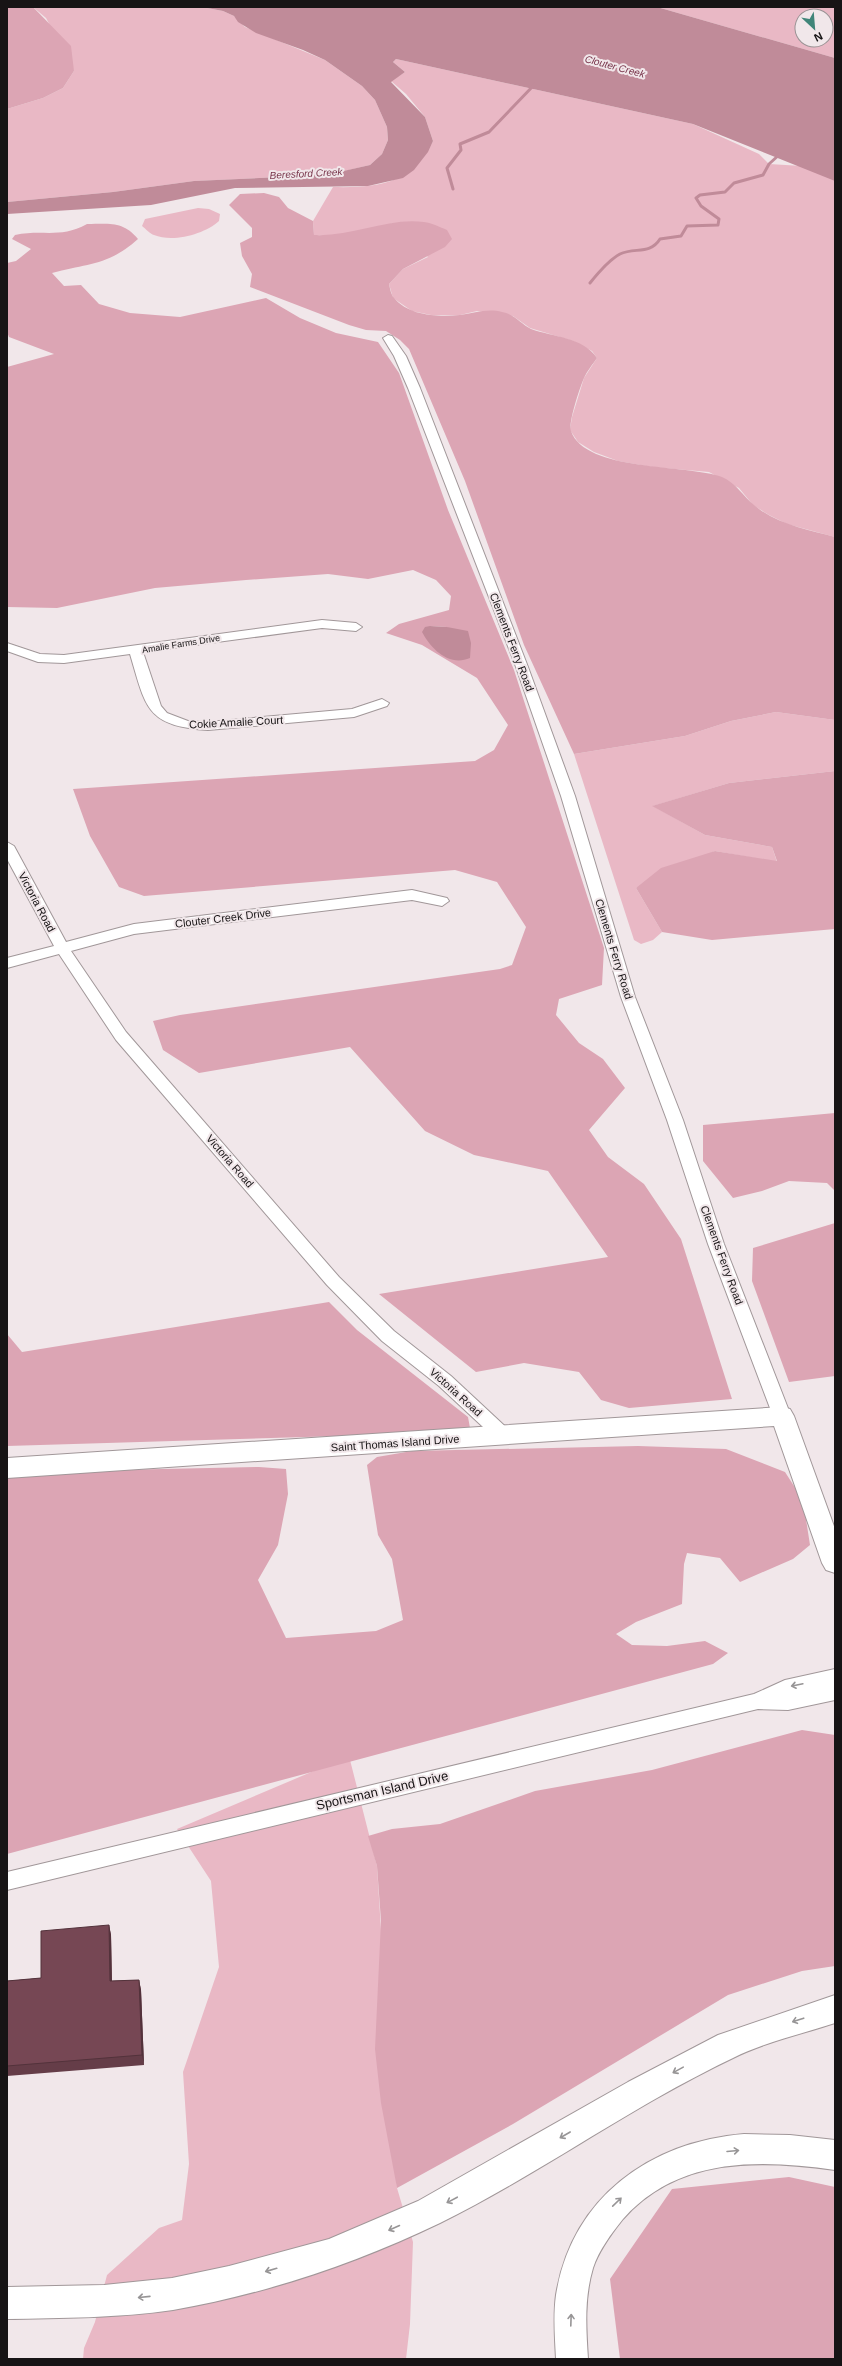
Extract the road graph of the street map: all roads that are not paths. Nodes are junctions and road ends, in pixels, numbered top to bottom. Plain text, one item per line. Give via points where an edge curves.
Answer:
1 (388, 338) dead end
2 (356, 627) dead end
3 (7, 647) edge
4 (136, 651) junction
5 (382, 703) dead end
6 (7, 846) edge
7 (442, 901) dead end
8 (62, 948) junction
9 (7, 963) edge
10 (782, 1416) junction
11 (503, 1435) junction
12 (7, 1468) edge
13 (835, 1563) edge
14 (835, 1677) edge
15 (835, 1692) edge
16 (757, 1701) junction
17 (7, 1881) edge
18 (835, 2009) edge
19 (835, 2155) edge
20 (18, 2303) edge
21 (572, 2359) edge

1 - 10 street, Clements Ferry Road via 400,356 414,388 522,667 568,796 628,997 676,1120 716,1244
2 - 4 street, Amalie Farms Drive via 322,624
3 - 4 street, Amalie Farms Drive via 38,658 64,659
4 - 5 street, Cokie Amalie Court via 146,685 159,714 168,722 185,726 354,713
6 - 8 street, Victoria Road
7 - 8 street, Clouter Creek Drive via 412,895 142,928
8 - 9 street, Clouter Creek Drive
8 - 11 street, Victoria Road via 121,1036 333,1281 388,1336 446,1381
10 - 11 main road, Saint Thomas Island Drive
10 - 13 main road, Clements Ferry Road
11 - 12 main road, Saint Thomas Island Drive
14 -> 16 street, Sportsman Island Drive via 785,1688
15 - 16 street, Sportsman Island Drive via 788,1702
16 - 17 street, Sportsman Island Drive
18 -> 20 main road via 728,2045 687,2065 429,2212 330,2254 229,2282 172,2294 104,2301
21 -> 19 main road via 572,2295 578,2267 594,2231 615,2203 642,2181 677,2164 714,2152 791,2149

